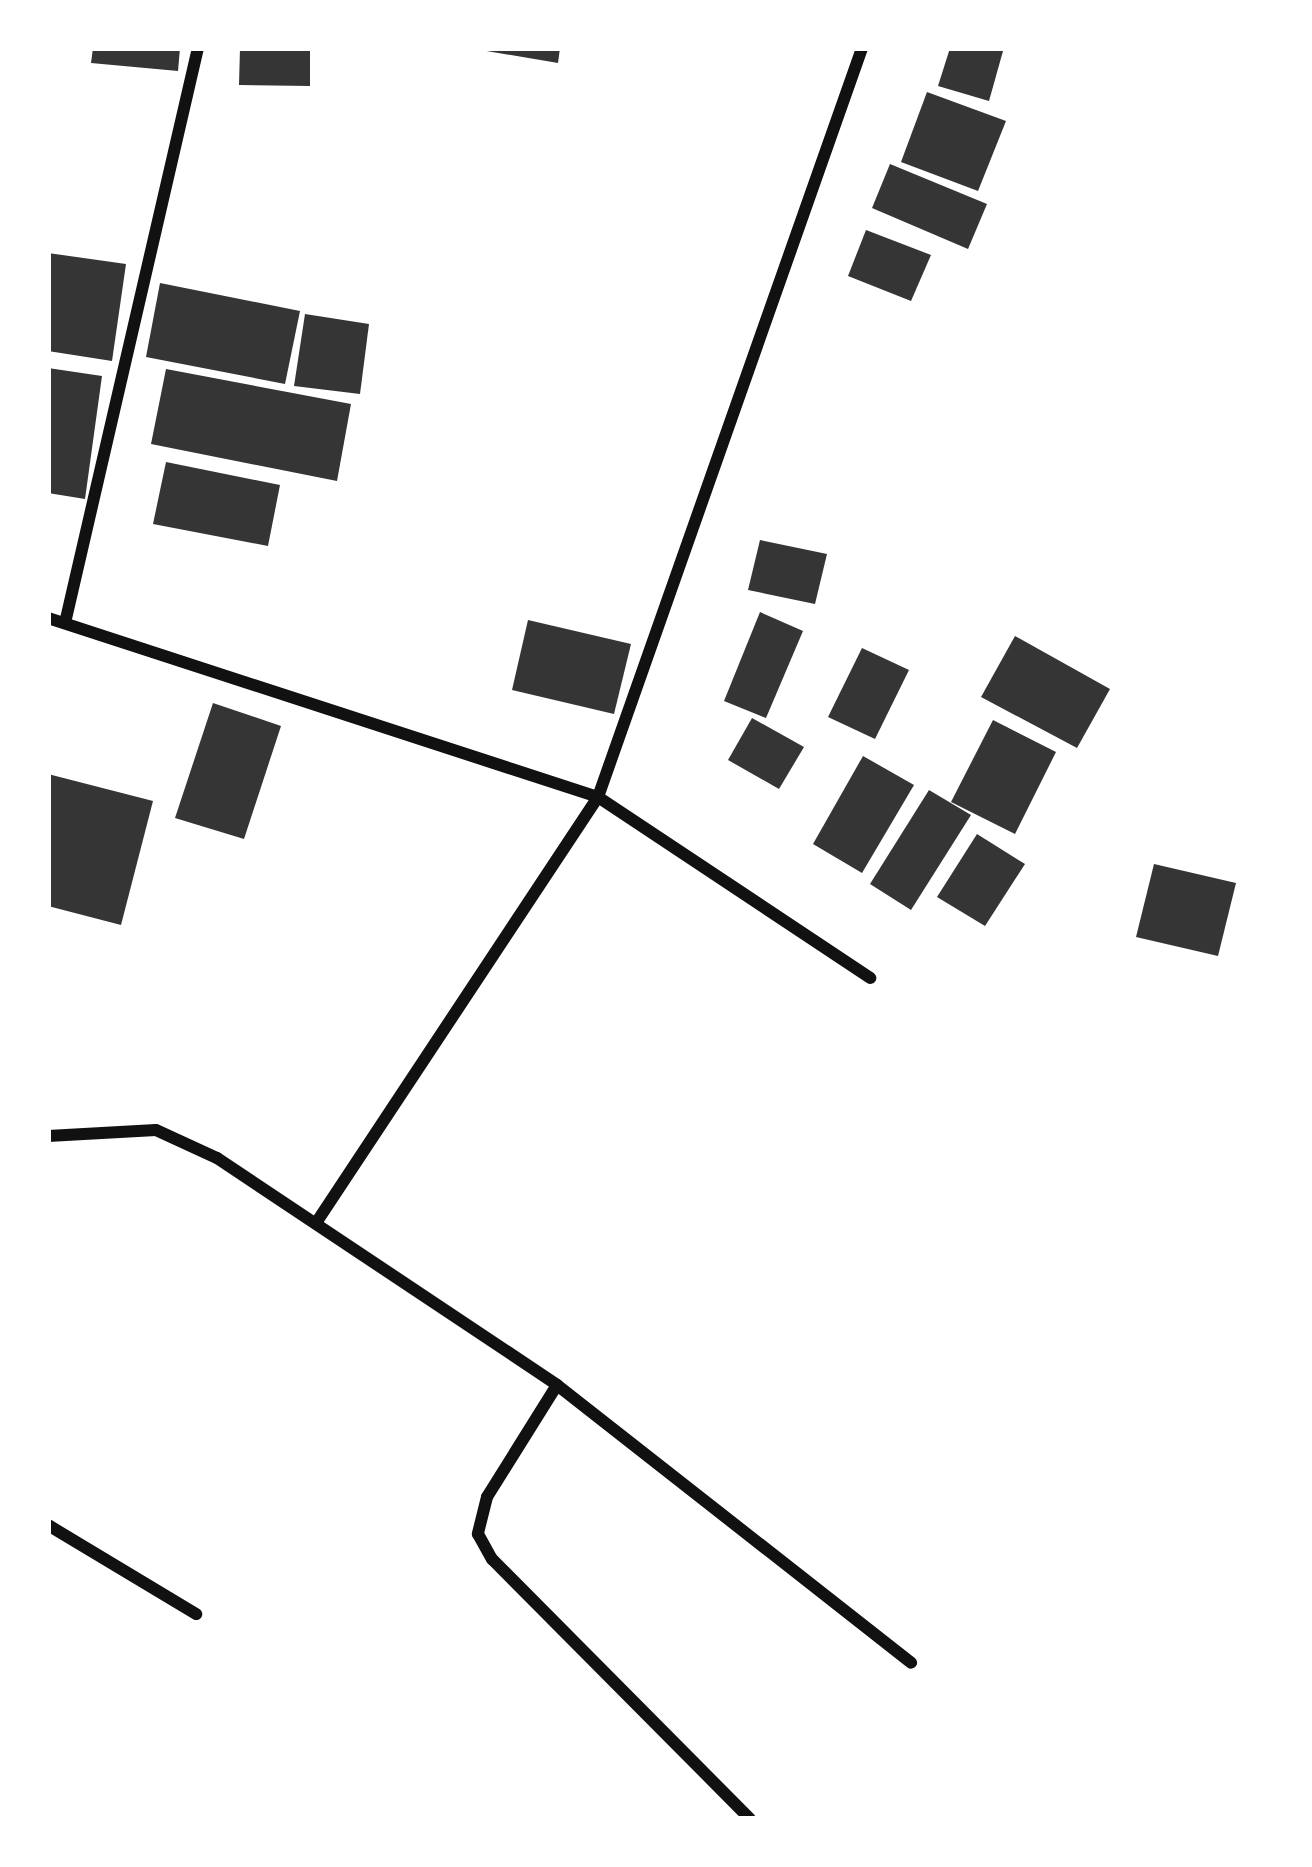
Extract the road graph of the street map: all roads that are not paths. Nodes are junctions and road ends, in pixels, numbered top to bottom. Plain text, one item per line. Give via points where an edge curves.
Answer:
1 (198, 48) edge
2 (862, 48) edge
3 (48, 618) edge
4 (65, 623) junction
5 (598, 797) junction
6 (870, 977) dead end
7 (48, 1136) edge
8 (316, 1223) junction
9 (557, 1385) junction
10 (48, 1525) edge
11 (196, 1614) dead end
12 (911, 1663) dead end
13 (750, 1819) edge

1 - 4 street
2 - 5 street
3 - 4 street
4 - 5 street
5 - 6 street
5 - 8 street
7 - 8 street via 156,1130 217,1158
8 - 9 street
9 - 12 street
9 - 13 street via 487,1497 478,1534 492,1559
10 - 11 street

